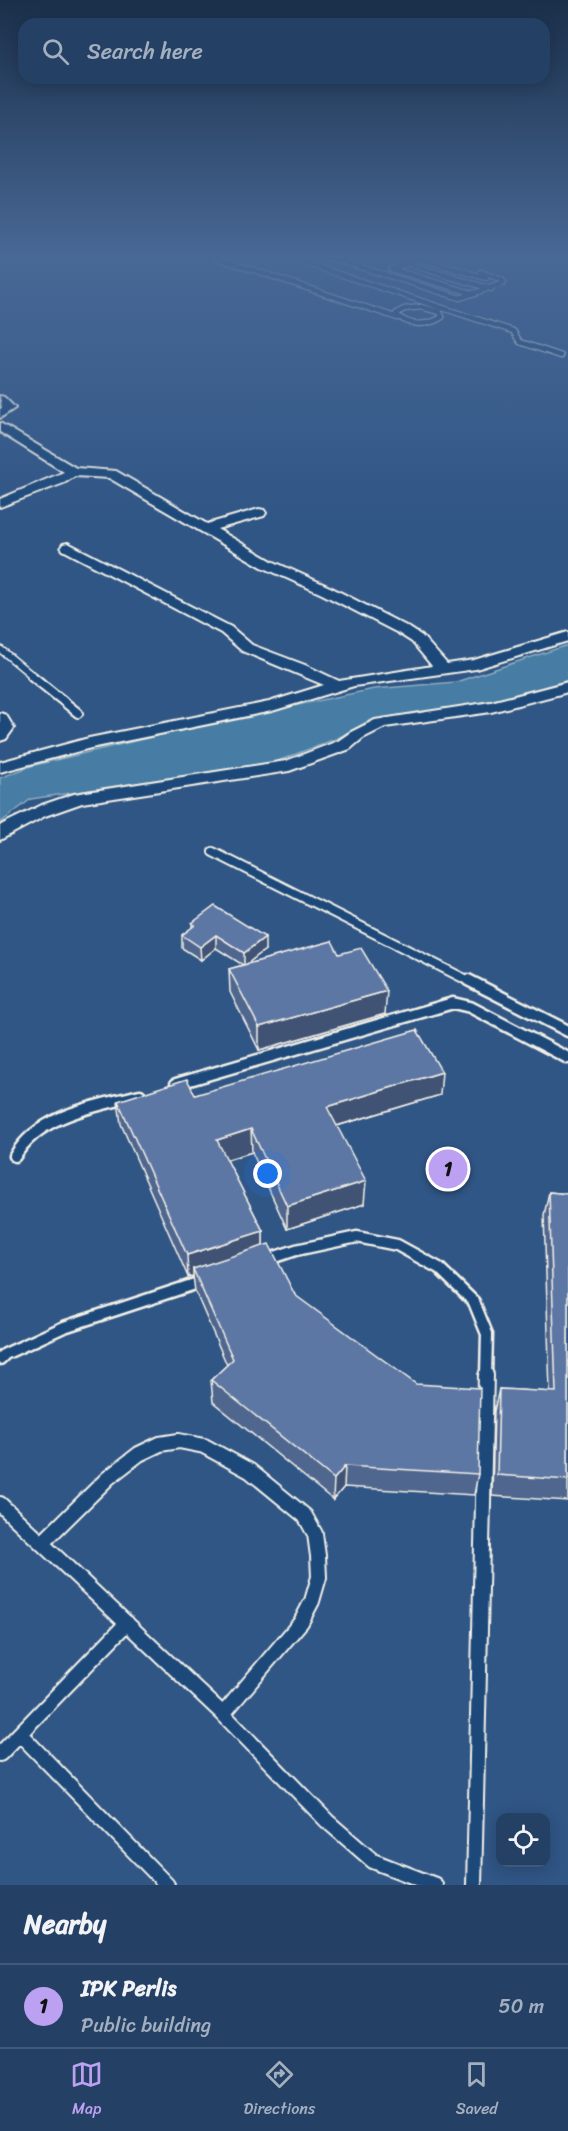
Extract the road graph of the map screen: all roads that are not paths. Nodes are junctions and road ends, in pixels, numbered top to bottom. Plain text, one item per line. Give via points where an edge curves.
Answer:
1 (532, 346) edge
2 (561, 356) dead end
3 (0, 399) edge
4 (0, 415) edge
5 (0, 427) edge
6 (73, 472) junction
7 (0, 503) edge
8 (259, 513) dead end
9 (206, 528) junction
10 (68, 547) dead end
11 (568, 636) edge
12 (0, 649) edge
13 (444, 670) junction
14 (340, 687) junction
15 (568, 687) edge
16 (78, 713) dead end
17 (0, 718) edge
18 (0, 736) edge
19 (0, 766) edge
20 (0, 834) edge
21 (213, 852) dead end
22 (568, 1031) edge
23 (568, 1058) edge
24 (163, 1088) edge
25 (152, 1091) edge
26 (15, 1156) dead end
27 (253, 1265) edge
28 (221, 1275) edge
29 (0, 1359) edge
30 (0, 1504) edge
31 (42, 1544) junction
32 (127, 1623) junction
33 (223, 1714) junction
34 (20, 1734) junction
35 (0, 1754) edge
36 (167, 1885) edge
37 (435, 1885) edge
38 (474, 1885) edge

1 - 2 lane
3 - 4 street via 9,408
5 - 6 street
6 - 7 street
6 - 9 street via 112,474
8 - 9 street
9 - 13 street via 267,564 404,630
10 - 14 street via 226,630 247,648
11 - 13 street
12 - 16 lane
13 - 14 street via 375,678
14 - 19 street
15 - 20 street via 491,706 381,723 344,745 289,766 52,805
17 - 18 street via 6,728
21 - 22 lane
23 - 24 lane via 470,1007 453,1003
25 - 26 lane via 43,1125 22,1141
27 - 38 lane via 296,1250 357,1237 397,1245 439,1268 474,1302 487,1334
28 - 29 lane via 64,1327
30 - 31 lane
31 - 32 lane
31 - 33 lane via 108,1478 139,1454 160,1444 179,1441 204,1446 250,1471 305,1516 315,1534 318,1556 312,1601 301,1622
32 - 33 lane
32 - 34 lane
33 - 37 lane via 327,1821 374,1861
34 - 35 lane
34 - 36 lane

